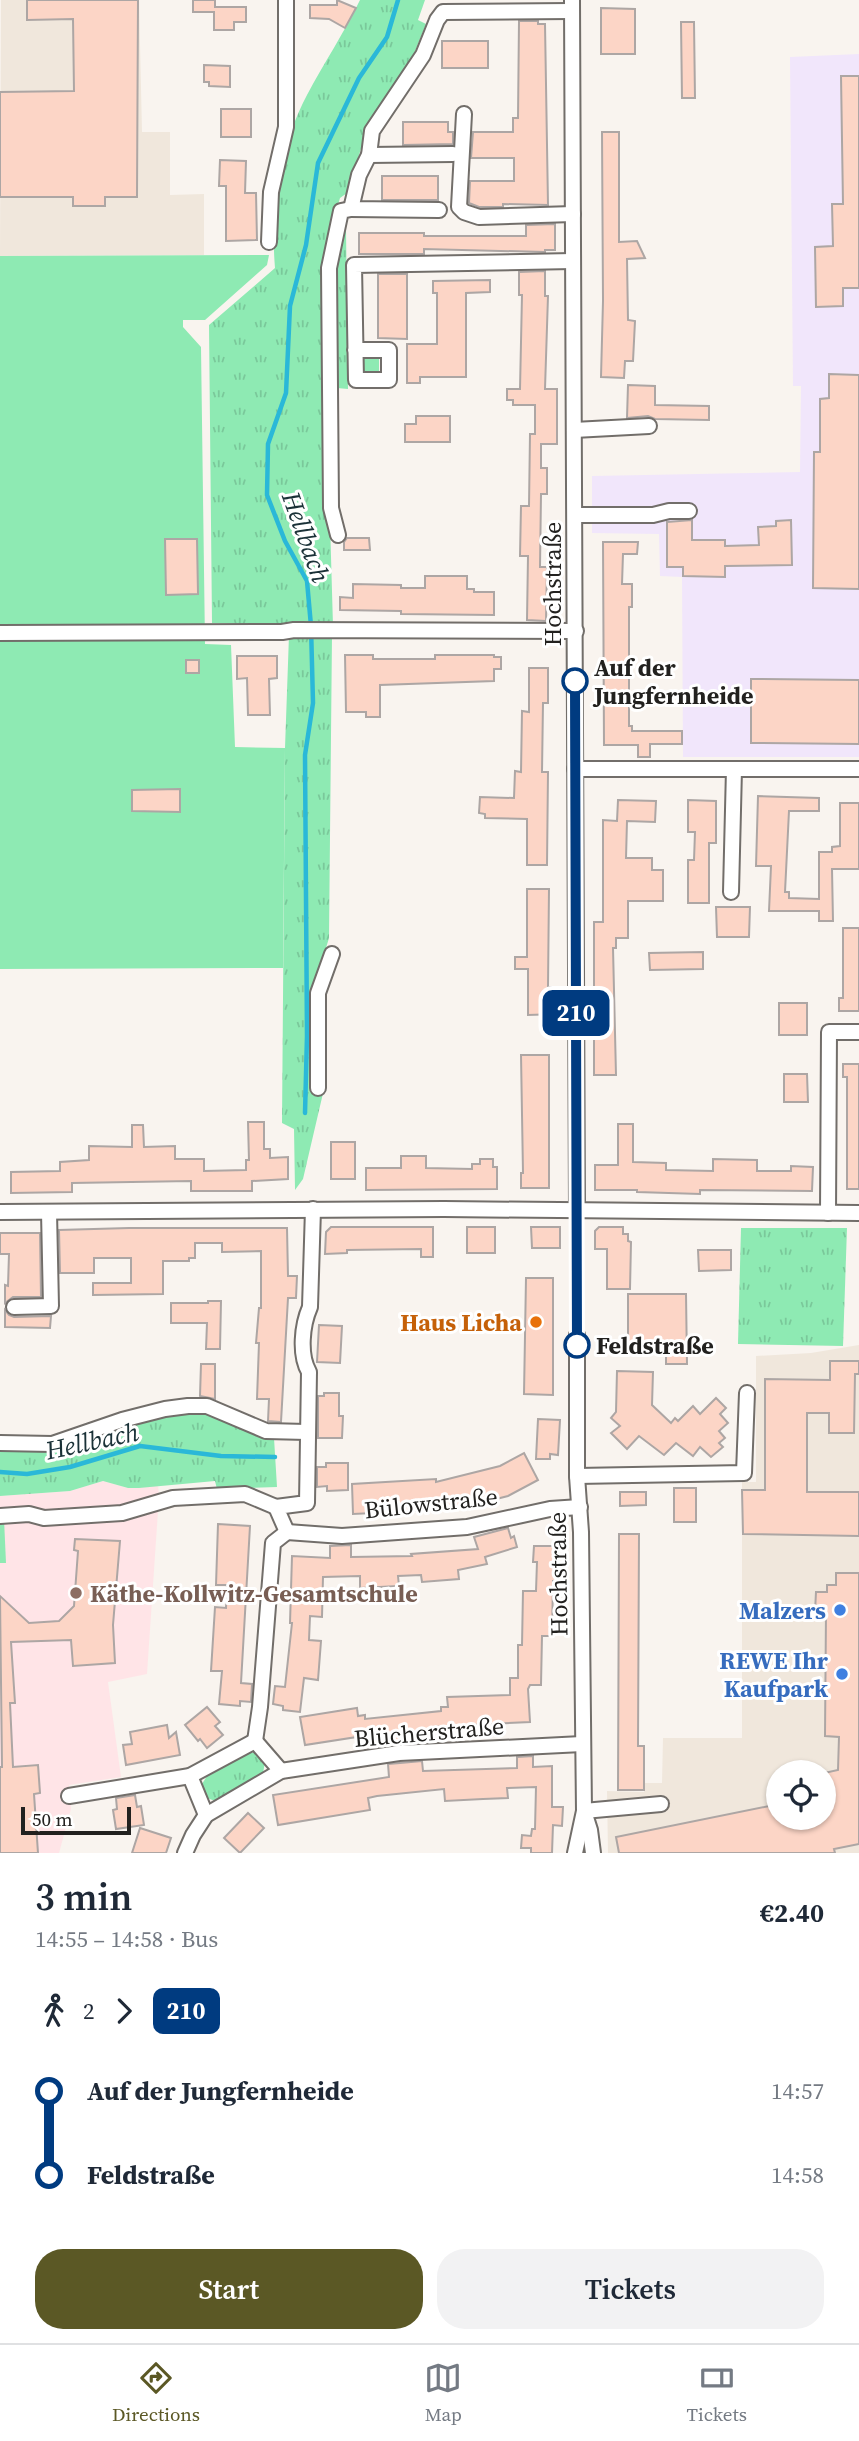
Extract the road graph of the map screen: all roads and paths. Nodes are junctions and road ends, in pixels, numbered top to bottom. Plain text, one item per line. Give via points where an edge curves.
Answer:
1 (286, 0) edge
2 (572, 6) edge
3 (464, 114) dead end
4 (453, 154) dead end
5 (369, 155) junction
6 (351, 209) junction
7 (439, 210) dead end
8 (573, 214) junction
9 (269, 242) dead end
10 (573, 261) junction
11 (355, 350) dead end
12 (649, 426) dead end
13 (574, 430) junction
14 (689, 511) dead end
15 (575, 515) junction
16 (338, 535) dead end
17 (576, 631) junction
18 (0, 633) edge
19 (575, 769) junction
20 (734, 769) junction
21 (859, 769) edge
22 (731, 892) dead end
23 (332, 954) dead end
24 (859, 1032) edge
25 (318, 1087) dead end
26 (313, 1209) junction
27 (577, 1210) junction
28 (0, 1212) edge
29 (49, 1212) junction
30 (828, 1213) junction
31 (859, 1213) edge
32 (14, 1307) dead end
33 (577, 1335) dead end
34 (747, 1393) dead end
35 (307, 1432) junction
36 (0, 1443) edge
37 (577, 1476) junction
38 (276, 1507) junction
39 (580, 1507) junction
40 (0, 1516) edge
41 (287, 1532) junction
42 (255, 1741) junction
43 (582, 1744) junction
44 (281, 1771) junction
45 (190, 1776) junction
46 (69, 1796) dead end
47 (661, 1804) dead end
48 (584, 1811) junction
49 (206, 1815) junction
50 (185, 1853) edge
51 (575, 1853) edge
52 (593, 1853) edge

1 - 9 street via 286,127 271,192
2 - 5 street via 443,12 423,55 372,131
2 - 8 street, Hochstraße
3 - 8 street via 459,206 464,212 479,217
4 - 5 street
5 - 6 street
6 - 7 street
6 - 16 street via 341,211 329,268 331,508
8 - 10 street, Hochstraße
10 - 11 street via 354,265
10 - 13 street, Hochstraße
12 - 13 street
13 - 15 street, Hochstraße
14 - 15 street
15 - 17 street, Hochstraße
17 - 18 street
17 - 19 street, Hochstraße
19 - 20 street
19 - 27 street, Hochstraße
20 - 21 street
20 - 22 street
23 - 25 street via 318,993
24 - 30 street via 830,1032
26 - 27 street
26 - 29 street
26 - 35 street via 310,1307 304,1321 304,1363 309,1372
27 - 30 street
28 - 29 street
29 - 32 street via 51,1306
30 - 31 street
33 - 37 street, Hochstraße
34 - 37 street via 744,1473
35 - 36 street via 266,1431 206,1406 188,1406 122,1420 52,1444
35 - 38 street via 307,1503
37 - 39 street, Hochstraße
38 - 40 street via 245,1494 173,1498 122,1513
38 - 41 street
39 - 41 street, Bülowstraße via 550,1508 467,1527 342,1536
39 - 43 street, Hochstraße
41 - 42 street via 273,1543
42 - 44 street
42 - 45 street
43 - 44 street, Blücherstraße via 399,1753
43 - 48 street, Hochstraße
44 - 49 street, Blücherstraße
45 - 46 street
45 - 49 street
47 - 48 street
48 - 51 street, Hochstraße
48 - 52 street, Hochstraße
49 - 50 street

